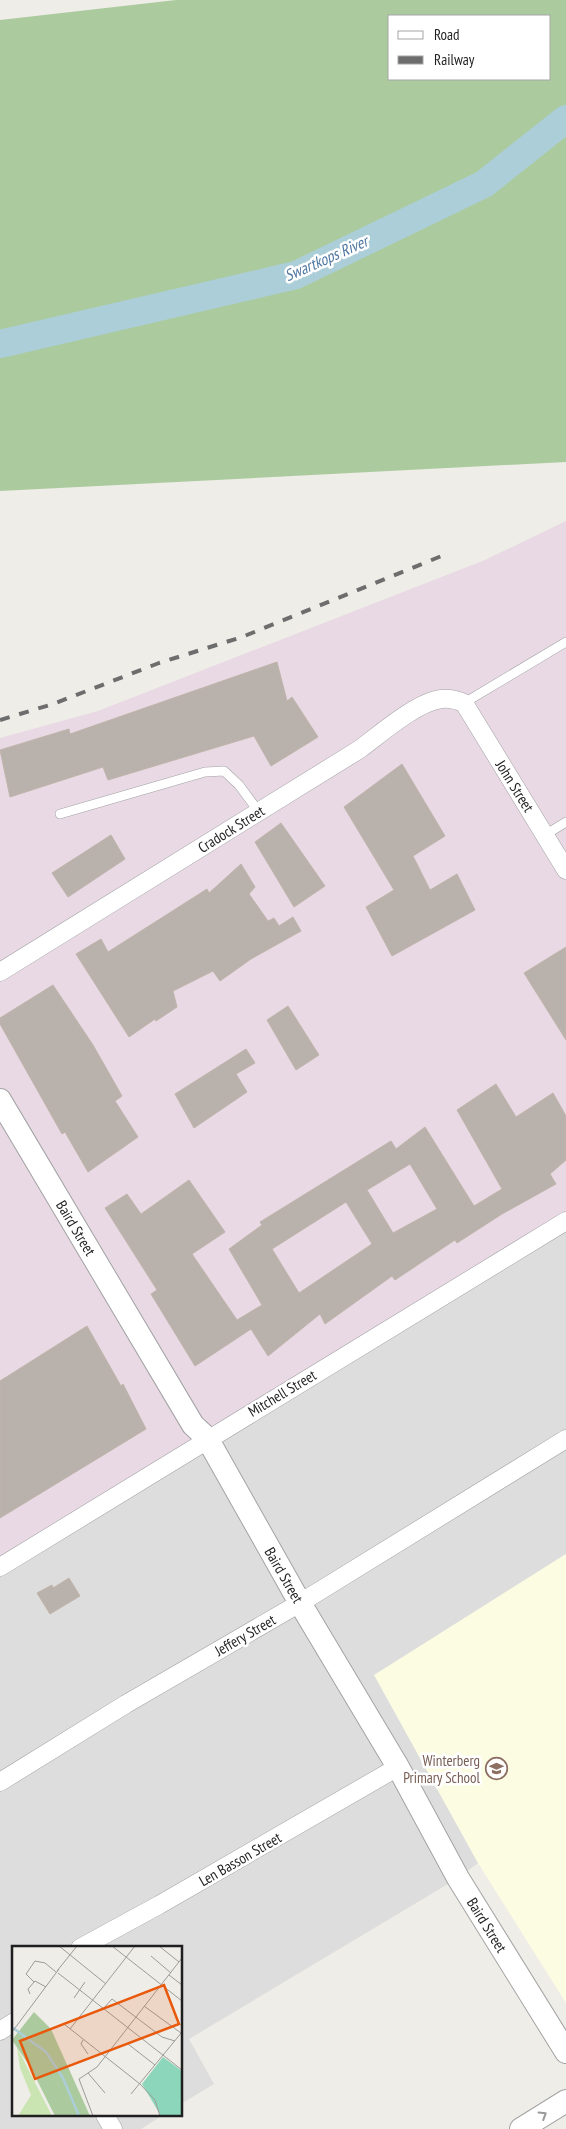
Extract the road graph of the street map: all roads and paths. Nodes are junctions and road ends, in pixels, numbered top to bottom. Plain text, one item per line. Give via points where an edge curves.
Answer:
1 (566, 642) edge
2 (464, 703) junction
3 (259, 812) junction
4 (60, 814) dead end
5 (566, 822) edge
6 (545, 835) junction
7 (566, 870) edge
8 (0, 972) edge
9 (0, 1100) edge
10 (564, 1225) edge
11 (207, 1438) junction
12 (566, 1439) edge
13 (0, 1567) edge
14 (300, 1603) junction
15 (398, 1767) junction
16 (0, 1782) edge
17 (84, 1946) edge
18 (12, 2023) edge
19 (0, 2031) edge
20 (566, 2052) edge
21 (566, 2101) edge
22 (106, 2116) edge
23 (113, 2129) edge
24 (521, 2129) edge

1 - 2 lane
2 - 3 street, Cradock Street via 455,699 431,702
2 - 6 street, John Street
3 - 4 lane via 239,785 224,772 205,772
3 - 8 street, Cradock Street
5 - 6 lane
6 - 7 street, John Street
9 - 11 street, Baird Street via 193,1425
10 - 11 street, Mitchell Street
11 - 13 street, Mitchell Street
11 - 14 street, Baird Street
12 - 14 street, Jeffery Street
14 - 15 street, Baird Street
14 - 16 street, Jeffery Street
15 - 17 street, Len Basson Street
15 - 20 street, Baird Street via 458,1878
18 - 19 street
24 -> 21 street
22 - 23 street

